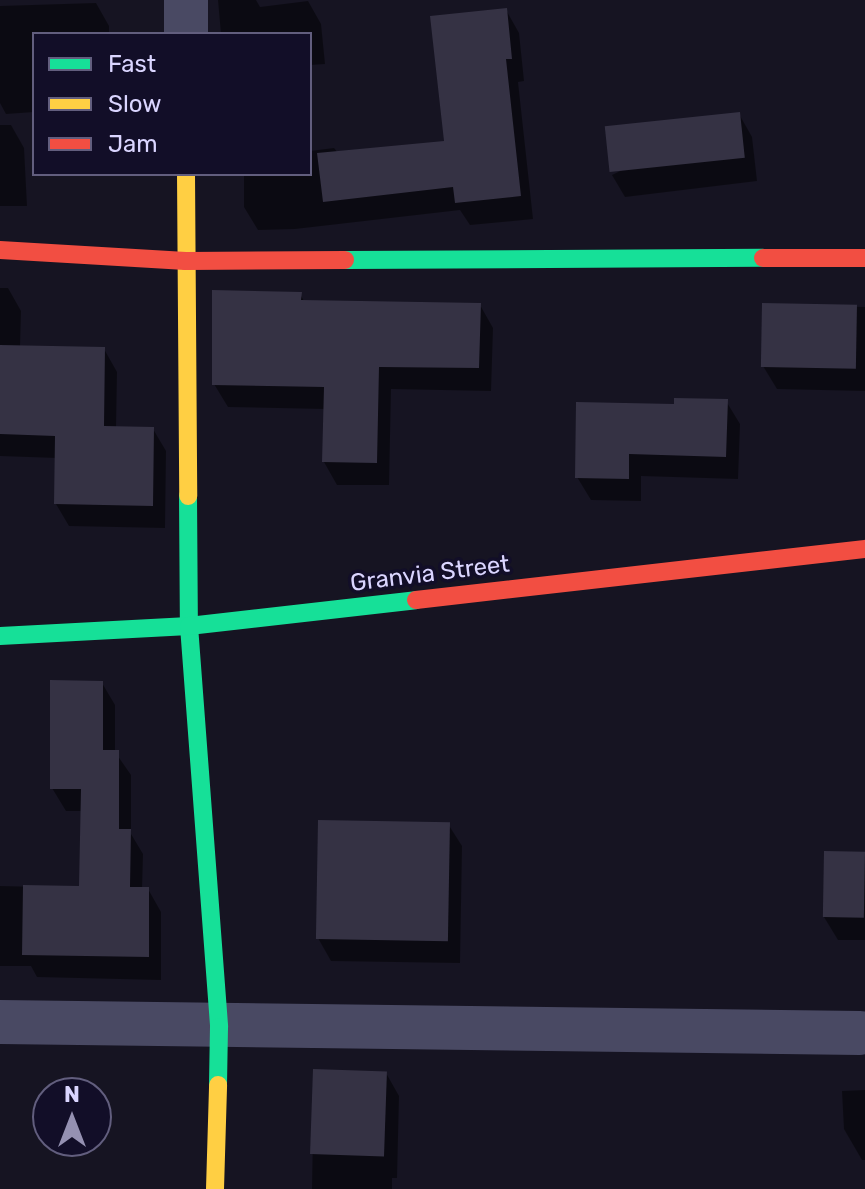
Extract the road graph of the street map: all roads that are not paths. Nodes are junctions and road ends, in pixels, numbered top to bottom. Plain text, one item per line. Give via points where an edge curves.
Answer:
1 (186, 0) edge
2 (186, 32) edge
3 (186, 176) edge
4 (0, 250) edge
5 (865, 258) edge
6 (186, 261) junction
7 (865, 549) edge
8 (189, 626) junction
9 (0, 636) edge
10 (0, 1022) edge
11 (219, 1027) junction
12 (860, 1033) dead end
13 (215, 1189) edge

1 - 2 street
3 - 6 street
4 - 6 street
5 - 6 street
6 - 8 street
7 - 8 street, Granvia Street
8 - 9 street, Granvia Street
8 - 11 street
10 - 11 street
11 - 12 street
11 - 13 street

